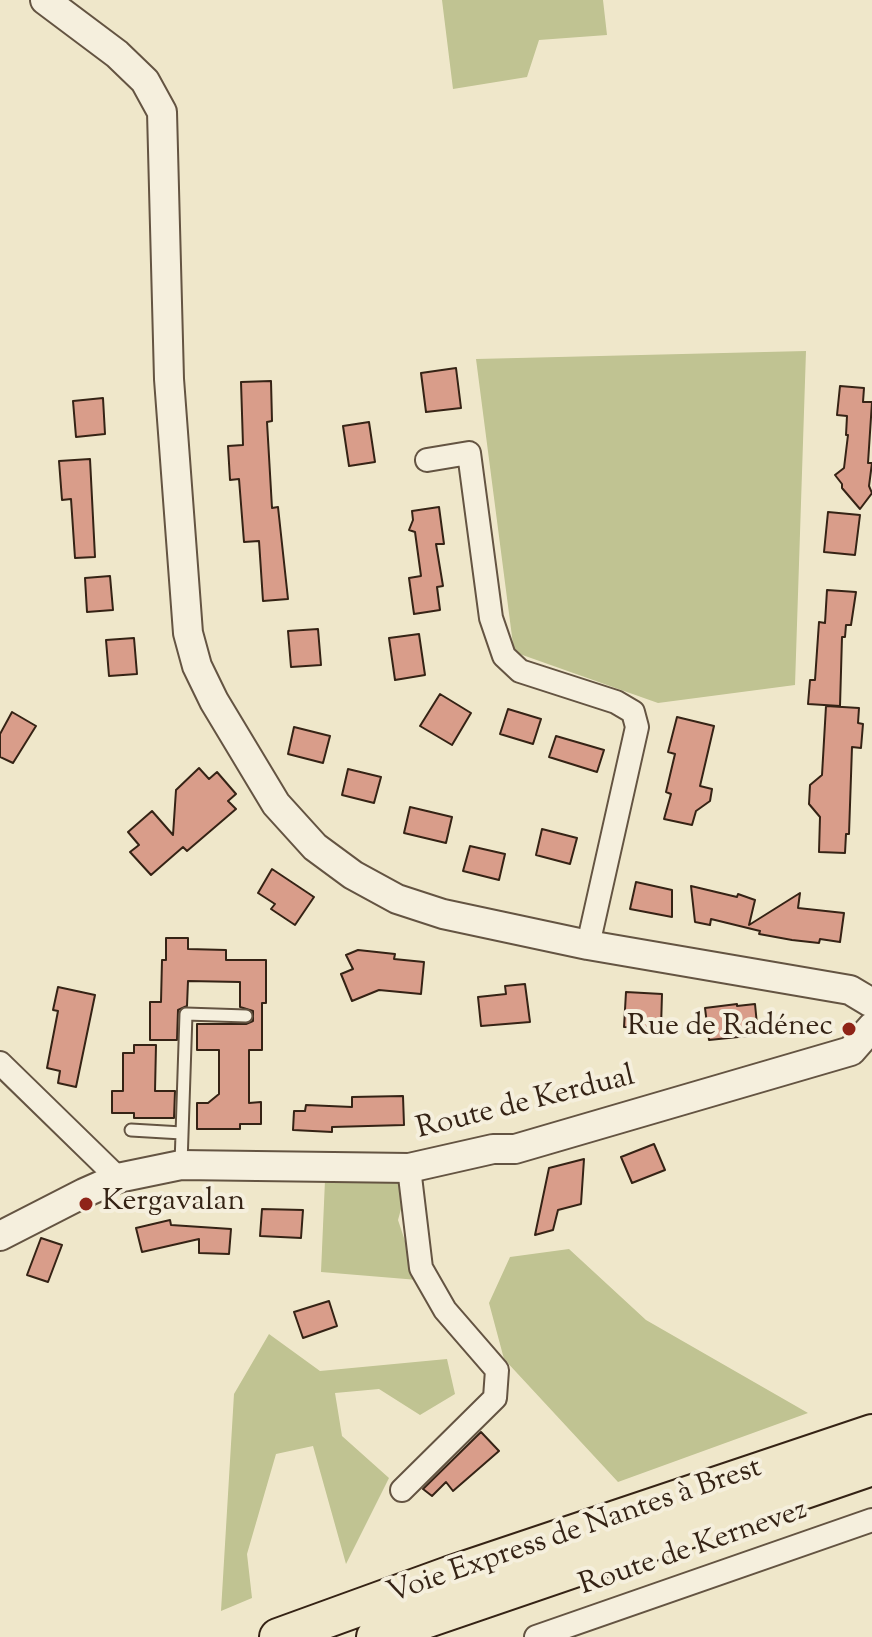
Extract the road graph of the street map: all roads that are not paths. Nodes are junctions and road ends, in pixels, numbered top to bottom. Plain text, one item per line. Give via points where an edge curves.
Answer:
1 (45, 0) edge
2 (427, 460) dead end
3 (588, 945) junction
4 (872, 1014) edge
5 (246, 1016) dead end
6 (0, 1063) edge
7 (131, 1130) dead end
8 (182, 1133) junction
9 (181, 1165) junction
10 (409, 1168) junction
11 (118, 1178) junction
12 (0, 1236) edge
13 (872, 1433) edge
14 (872, 1467) edge
15 (402, 1490) dead end
16 (872, 1520) edge
17 (278, 1637) edge
18 (375, 1637) edge
19 (536, 1637) edge

1 - 3 street via 117,54 145,81 162,112 169,379 188,633 214,701 276,804 315,847 353,875 397,899 443,914
2 - 3 street via 469,453 491,618 504,656 520,671 633,712 637,727
3 - 4 street via 850,990
4 - 10 street, Route de Kerdual via 851,1051 515,1149
5 - 8 lane via 186,1014
6 - 11 street
7 - 8 lane
8 - 9 lane
9 - 10 street, Route de Kerdual
9 - 11 street, Route de Kerdual
10 - 15 street via 421,1268 445,1310 497,1370 495,1398
11 - 12 street, Route de Kerdual
13 - 17 highway, Voie Express de Nantes à Brest
14 - 18 highway, Voie Express de Nantes à Brest
16 - 19 street, Route de Kernevez

